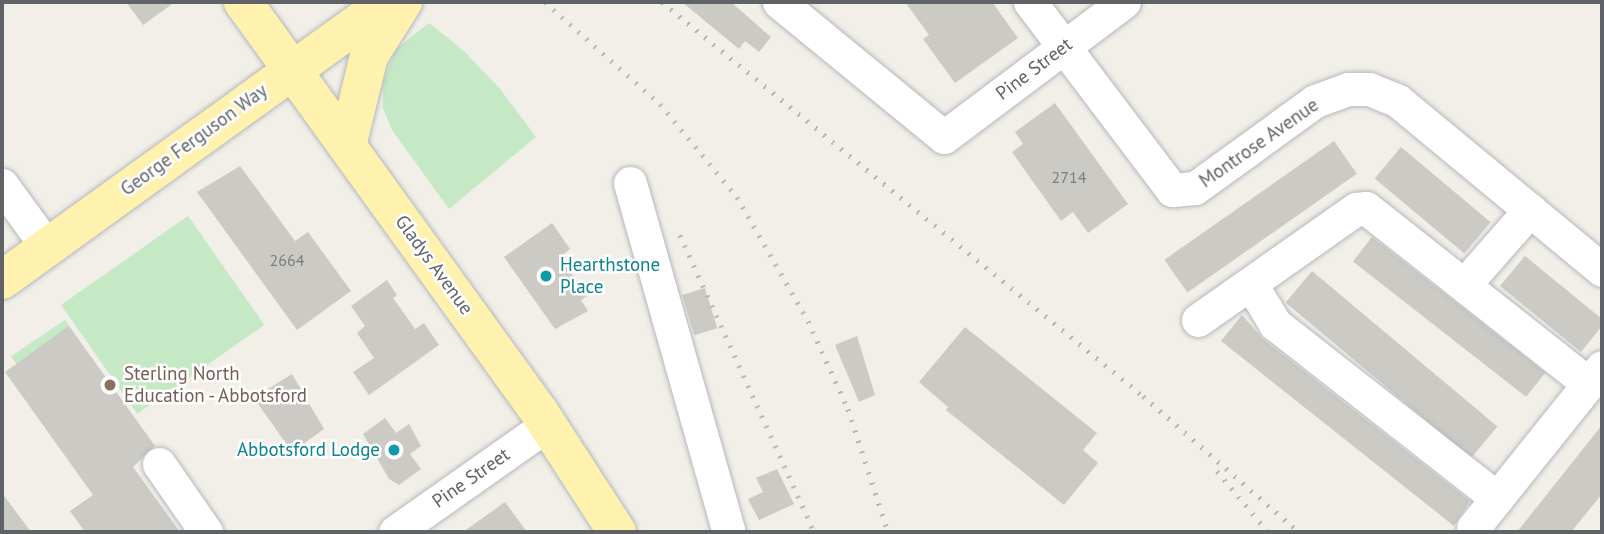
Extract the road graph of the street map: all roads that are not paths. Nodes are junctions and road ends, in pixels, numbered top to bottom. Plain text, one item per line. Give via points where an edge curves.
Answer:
1 (243, 2) edge
2 (387, 2) edge
3 (403, 2) edge
4 (779, 2) edge
5 (1030, 2) edge
6 (1124, 2) edge
7 (1063, 47) junction
8 (292, 69) junction
9 (347, 146) junction
10 (630, 183) dead end
11 (2, 185) edge
12 (1530, 210) junction
13 (47, 247) junction
14 (1602, 270) edge
15 (2, 280) edge
16 (1251, 284) junction
17 (1464, 285) junction
18 (1198, 320) dead end
19 (1596, 376) edge
20 (548, 424) junction
21 (159, 464) dead end
22 (1497, 498) junction
23 (1473, 528) dead end
24 (206, 532) edge
25 (395, 532) edge
26 (617, 532) edge
27 (729, 532) edge

1 - 8 main road, Gladys Avenue
2 - 8 main road, George Ferguson Way
3 - 9 main road via 369,56
4 - 7 street, Pine Street via 944,137
5 - 7 street, Montrose Avenue
6 - 7 street, Pine Street
7 - 12 street, Montrose Avenue via 1172,190 1195,188 1315,101 1359,88 1398,101
8 - 9 main road, Gladys Avenue
8 - 13 main road, George Ferguson Way
9 - 20 main road, Gladys Avenue
10 - 27 street
11 - 13 street
12 - 14 street, Montrose Avenue
12 - 17 street
13 - 15 main road, George Ferguson Way
16 - 17 street via 1356,209 1366,208
16 - 18 street
16 - 22 street via 1275,324
17 - 19 street
19 - 22 street
20 - 25 street, Pine Street
20 - 26 main road, Gladys Avenue
21 - 24 street
22 - 23 street

